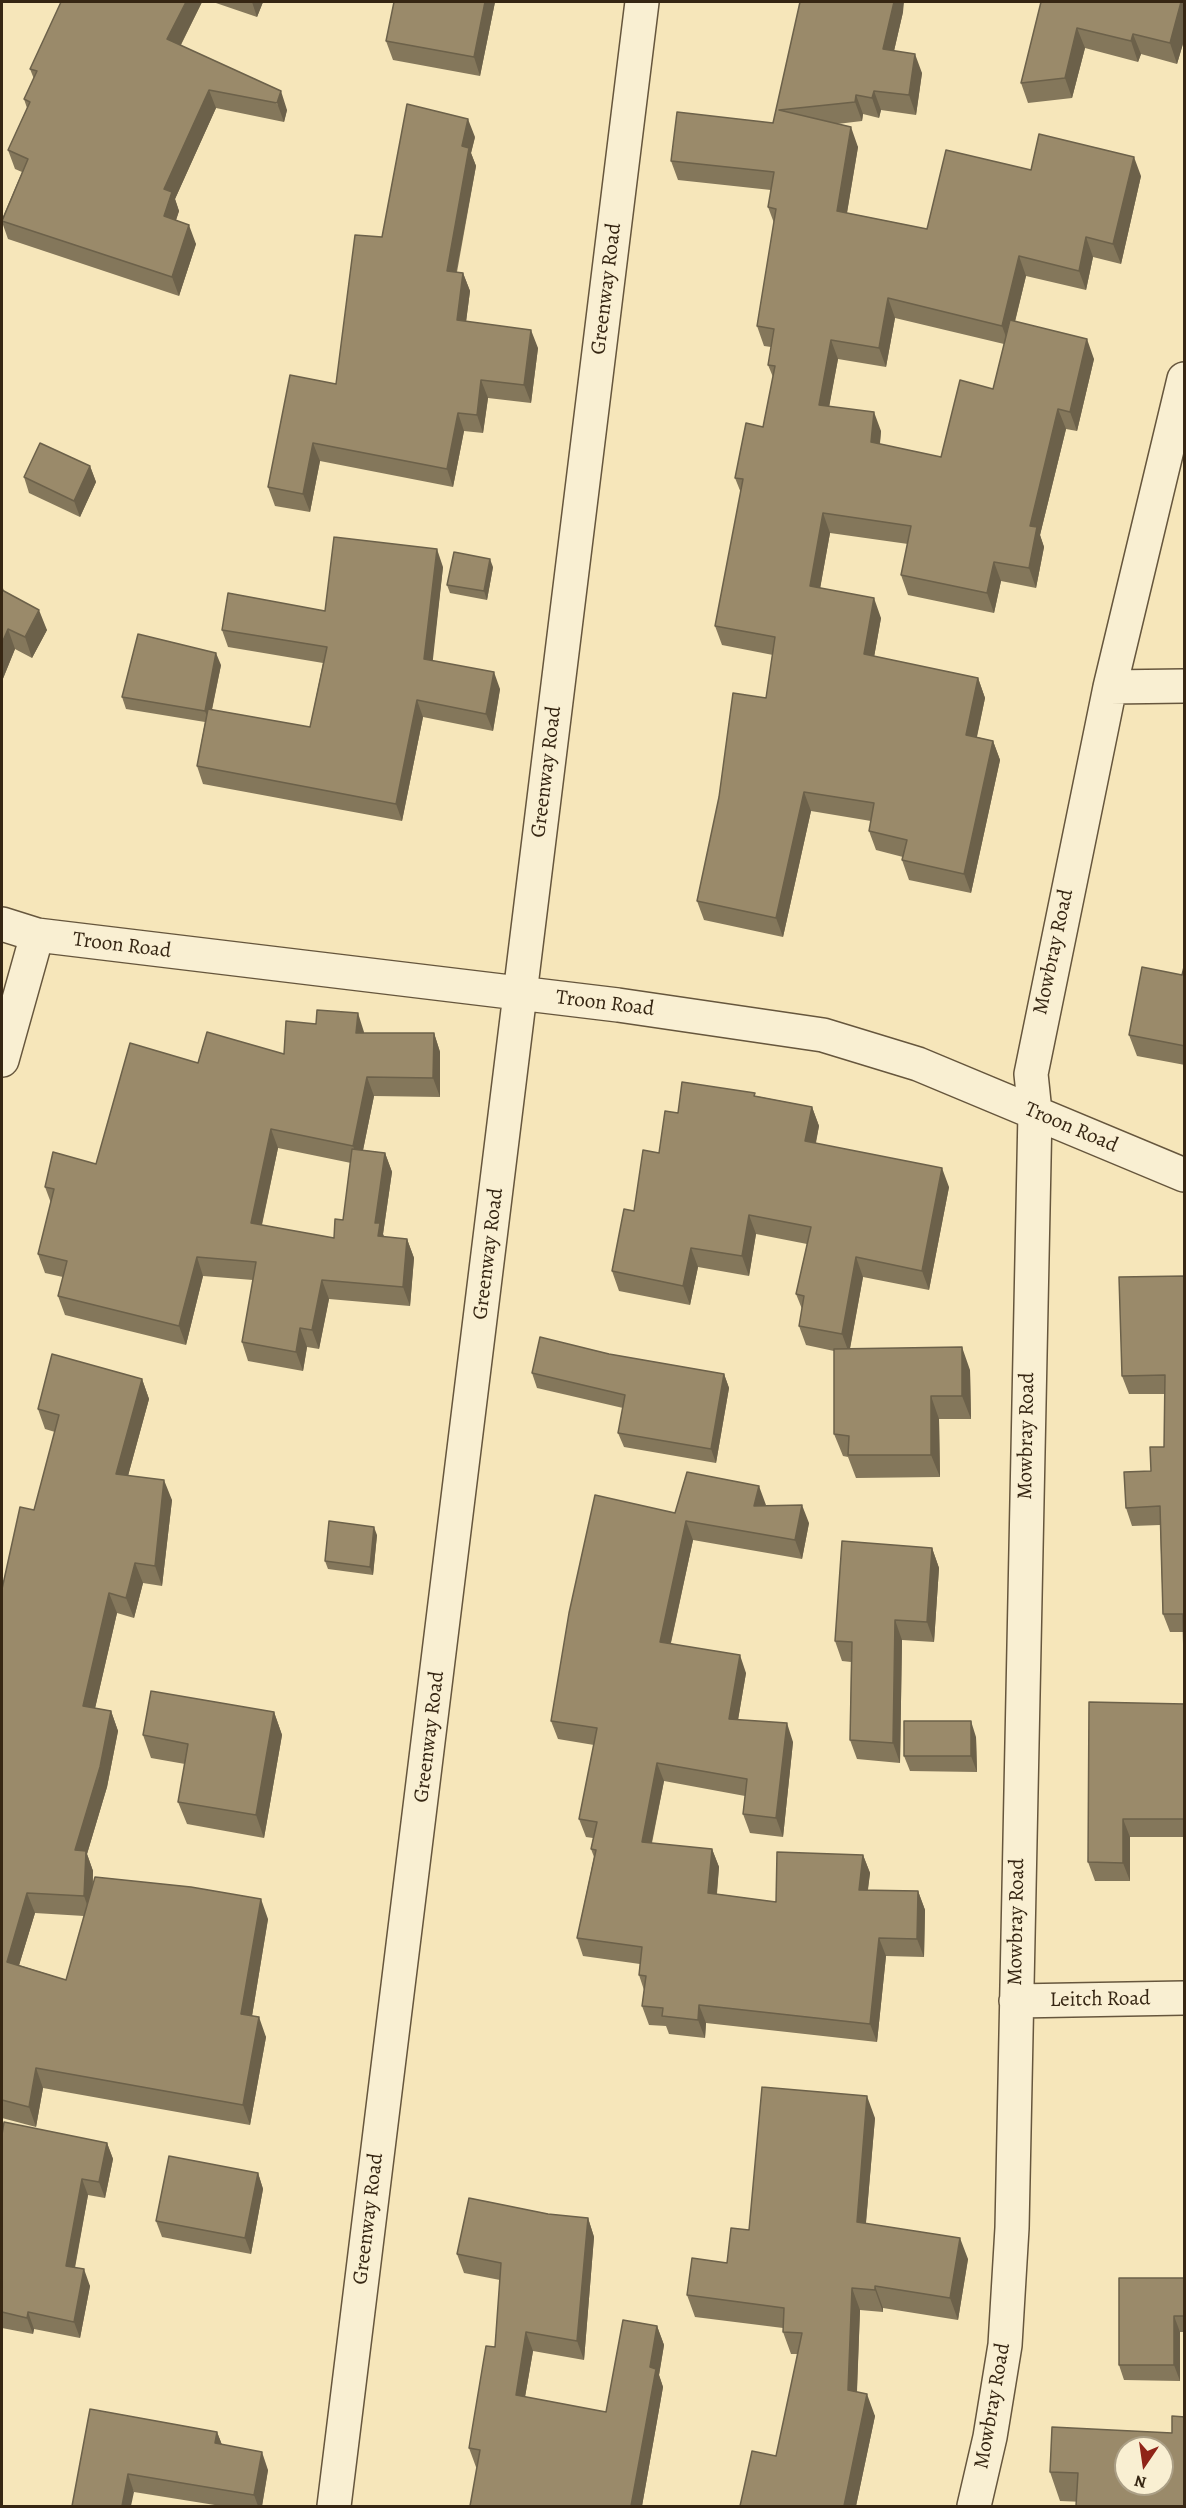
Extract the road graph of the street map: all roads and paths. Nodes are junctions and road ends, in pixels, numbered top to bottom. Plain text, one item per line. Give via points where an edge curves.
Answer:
1 (642, 2) edge
2 (1185, 379) edge
3 (1185, 686) edge
4 (1110, 687) junction
5 (2, 924) edge
6 (37, 935) junction
7 (520, 993) junction
8 (2, 1060) edge
9 (1035, 1112) junction
10 (1185, 1175) edge
11 (1185, 1998) edge
12 (1016, 2001) junction
13 (334, 2506) edge
14 (974, 2506) edge

1 - 7 street, Greenway Road
2 - 4 street, Mowbray Road
3 - 4 street
4 - 9 street, Mowbray Road via 1037,1035 1031,1074
5 - 6 street, Troon Road
6 - 7 street, Troon Road
6 - 8 street
7 - 9 street, Troon Road via 823,1035 918,1064
7 - 13 street, Greenway Road
9 - 10 street, Troon Road
9 - 12 street, Mowbray Road
11 - 12 street, Leitch Road
12 - 14 street, Mowbray Road via 1012,2228 1005,2345

